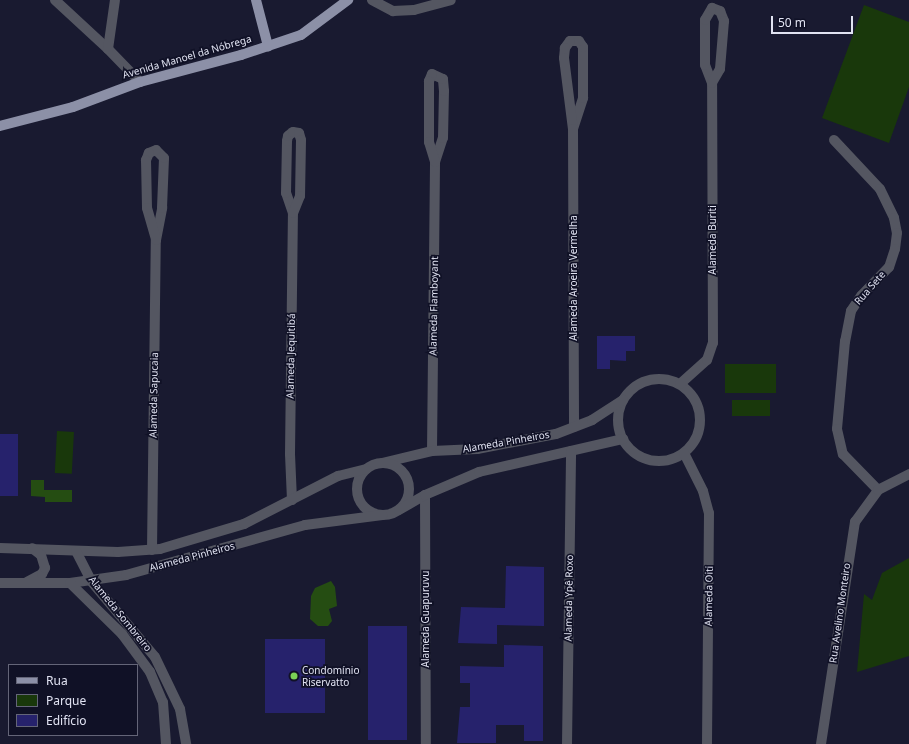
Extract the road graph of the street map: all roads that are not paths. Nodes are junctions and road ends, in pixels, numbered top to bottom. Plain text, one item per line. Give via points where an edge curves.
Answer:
1 (55, 0) edge
2 (115, 0) edge
3 (256, 0) edge
4 (348, 0) edge
5 (372, 0) edge
6 (451, 0) edge
7 (268, 46) junction
8 (108, 49) junction
9 (140, 82) junction
10 (712, 84) junction
11 (0, 126) edge
12 (573, 129) junction
13 (834, 140) dead end
14 (435, 162) junction
15 (293, 213) junction
16 (156, 240) junction
17 (680, 384) junction
18 (623, 400) junction
19 (574, 427) junction
20 (623, 439) junction
21 (432, 451) junction
22 (571, 451) junction
23 (684, 453) junction
24 (382, 463) junction
25 (366, 469) junction
26 (909, 474) edge
27 (878, 490) junction
28 (425, 495) junction
29 (292, 500) junction
30 (399, 510) junction
31 (382, 515) junction
32 (0, 548) edge
33 (32, 548) junction
34 (152, 550) junction
35 (76, 551) junction
36 (91, 581) junction
37 (0, 583) edge
38 (26, 583) junction
39 (70, 583) junction
40 (182, 716) junction
41 (165, 717) junction
42 (166, 744) edge
43 (186, 744) edge
44 (426, 744) edge
45 (567, 744) edge
46 (707, 744) edge
47 (821, 744) edge

1 - 8 street
2 - 8 street
3 - 7 main road
4 - 7 main road, Avenida Manoel da Nóbrega via 301,35
5 - 6 street via 392,11 414,10
7 - 9 main road, Avenida Manoel da Nóbrega
8 - 9 street
9 - 11 main road, Avenida Manoel da Nóbrega via 73,107
10 - 10 street, Alameda Buriti via 720,69 724,21 720,11 712,8 705,20 705,65
10 - 17 street, Alameda Buriti via 713,344 707,360
12 - 12 street, Alameda Aroeira Vermelha via 583,98 583,47 579,41 570,41 565,48 564,58
12 - 19 street, Alameda Aroeira Vermelha
13 - 27 street, Rua Sete via 880,189 894,218 897,233 889,267 861,296 852,311 845,341 836,429 843,454
14 - 14 street, Alameda Flamboyant via 443,138 444,91 443,79 432,74 429,81 428,142
14 - 21 street, Alameda Flamboyant
15 - 15 street, Alameda Jequitibá via 300,196 301,140 299,133 293,132 287,141 286,193
15 - 29 street, Alameda Jequitibá via 290,454
16 - 16 street, Alameda Sapucaia via 162,208 164,158 156,150 149,153 146,160 147,208
16 - 34 street, Alameda Sapucaia
17 - 18 street via 668,380 648,381 631,390
17 - 23 street via 691,393 698,405 700,418 699,432 693,444
18 - 19 street, Alameda Pinheiros via 592,420
18 - 20 street via 618,413 618,427
19 - 21 street, Alameda Pinheiros via 542,437 477,449
20 - 22 street
20 - 23 street via 637,454 657,461 671,460
21 - 24 street, Alameda Pinheiros
22 - 28 street via 479,472
22 - 45 street, Alameda Ypê Roxo
23 - 46 street, Alameda Oiti via 703,491 709,513
24 - 25 street
24 - 30 street via 398,468 408,480 408,497
25 - 29 street, Alameda Pinheiros via 338,476
25 - 31 street via 357,484 359,497 366,509
26 - 27 street
27 - 47 street, Rua Avelino Monteiro via 860,512 852,535
28 - 30 street
28 - 44 street, Alameda Guapuruvu
29 - 34 street, Alameda Pinheiros via 244,524 214,535
30 - 31 street
31 - 36 street, Alameda Pinheiros via 305,525 155,567
32 - 33 street, Alameda Pinheiros
33 - 35 street, Alameda Pinheiros
33 - 38 street via 41,555 45,568 40,576
34 - 35 street, Alameda Pinheiros
35 - 36 street, Alameda Sombreiro
36 - 39 street, Alameda Pinheiros
36 - 40 street, Alameda Sombreiro via 155,657 177,700
37 - 38 street, Alameda Pinheiros
38 - 39 street, Alameda Pinheiros
39 - 41 street, Alameda Sombreiro via 122,634 145,664 159,691
40 - 41 street
40 - 43 street, Alameda Sombreiro
41 - 42 street, Alameda Sombreiro

